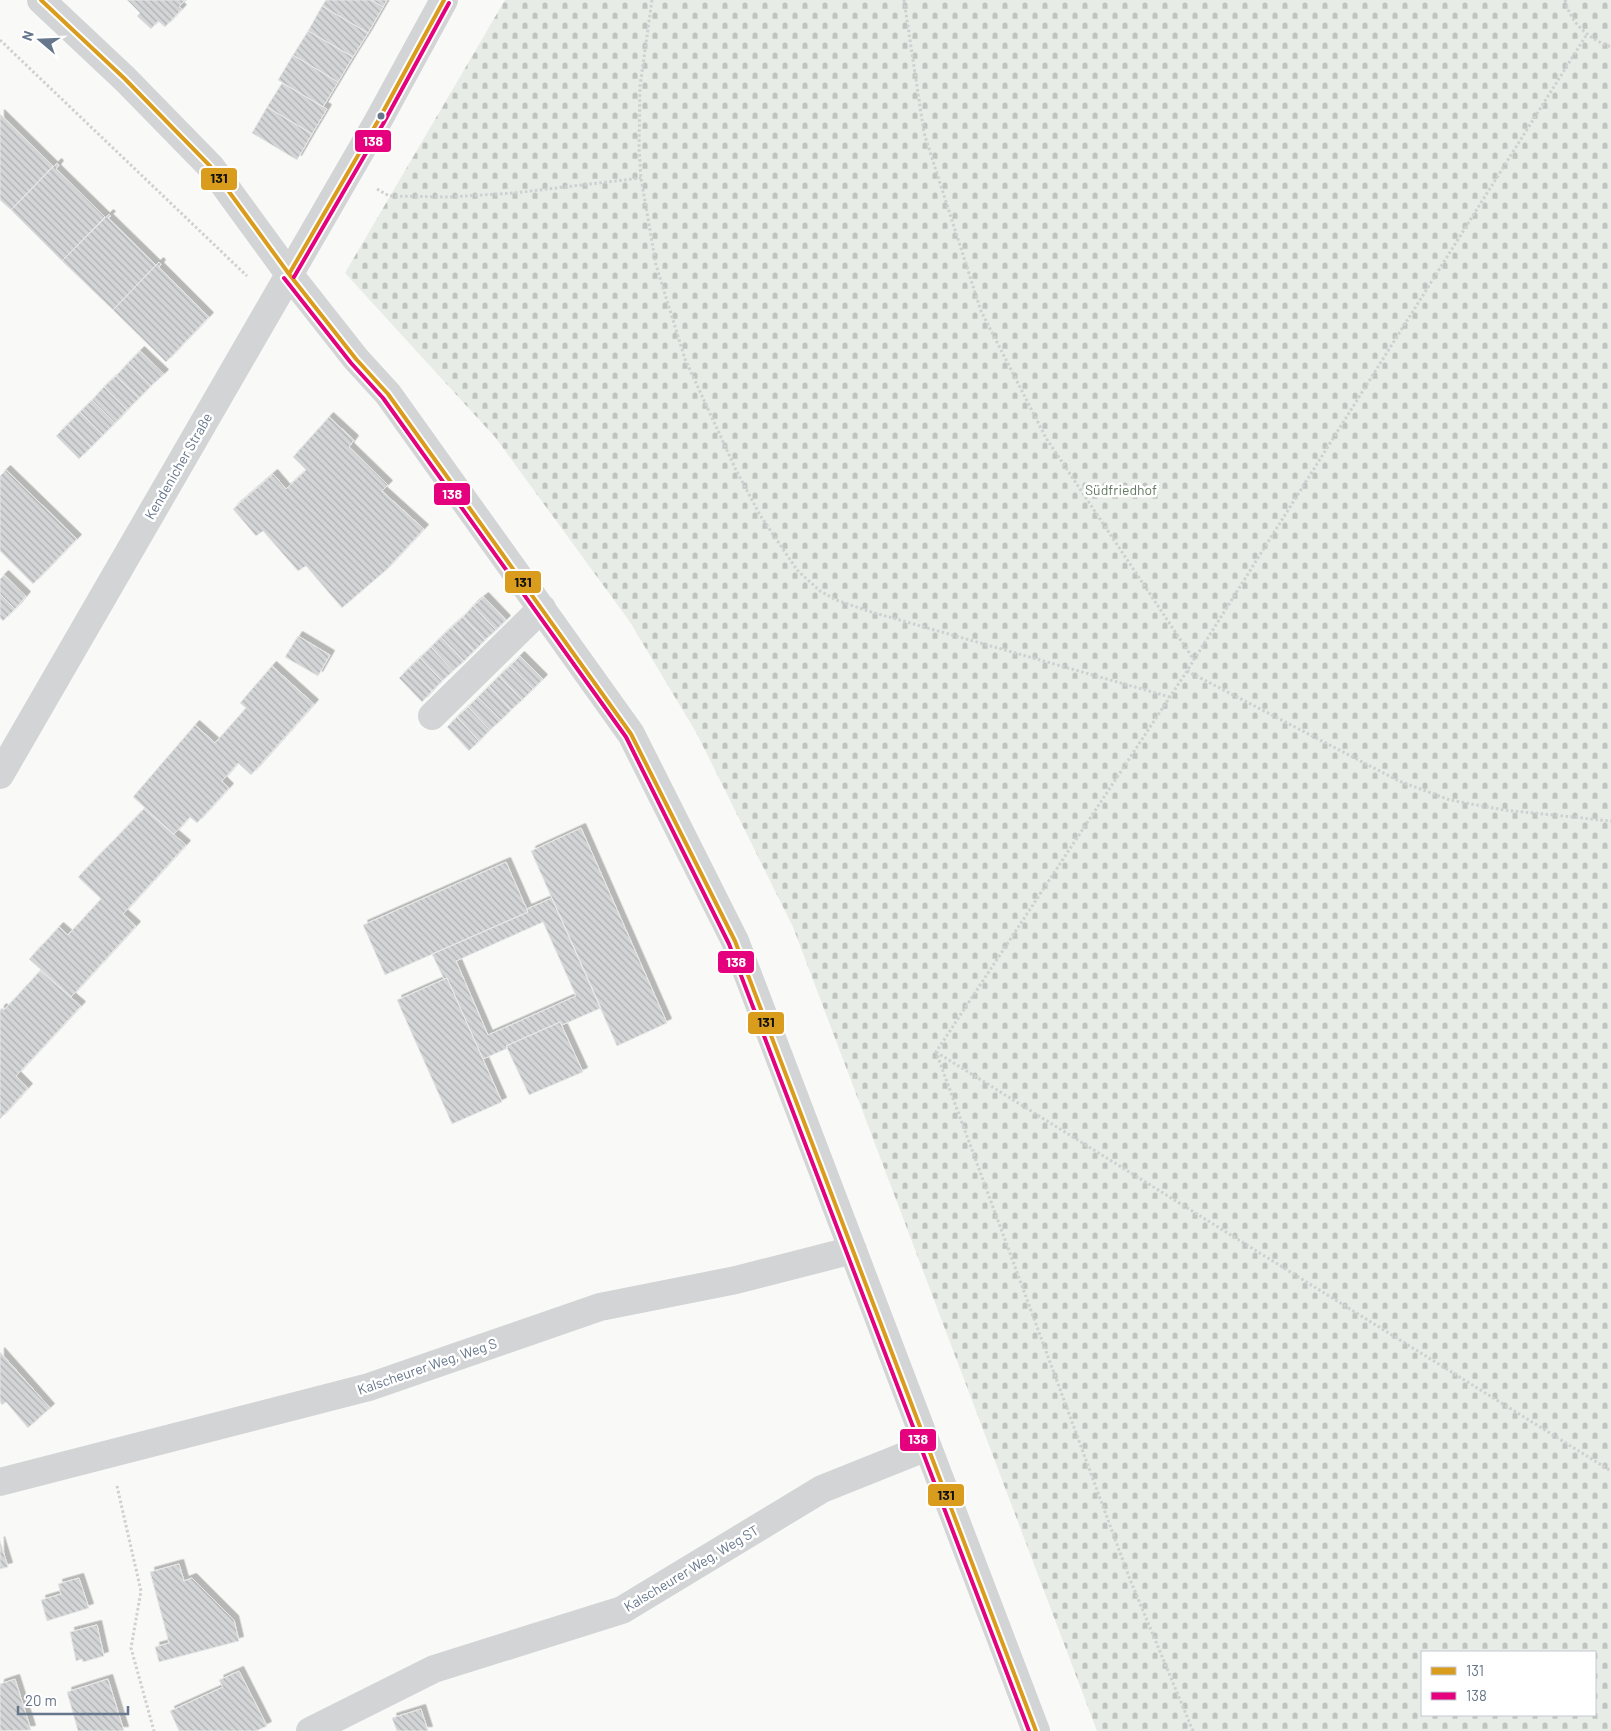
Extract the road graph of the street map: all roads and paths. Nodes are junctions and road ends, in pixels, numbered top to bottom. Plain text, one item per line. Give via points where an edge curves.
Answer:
1 (41, 0) edge
2 (444, 0) edge
3 (652, 0) edge
4 (904, 0) edge
5 (1565, 0) edge
6 (1587, 34) junction
7 (0, 40) edge
8 (1611, 48) edge
9 (348, 174) junction
10 (641, 178) junction
11 (289, 274) junction
12 (273, 301) junction
13 (542, 608) junction
14 (1194, 660) junction
15 (1187, 671) junction
16 (1170, 697) junction
17 (432, 716) dead end
18 (0, 775) edge
19 (1611, 821) edge
20 (936, 1052) junction
21 (853, 1250) junction
22 (926, 1447) junction
23 (110, 1454) junction
24 (1611, 1471) edge
25 (0, 1482) edge
26 (154, 1731) edge
27 (310, 1731) edge
28 (1036, 1731) edge
29 (1193, 1731) edge

1 - 11 street via 125,79 211,167
2 - 9 street, Kendenicher Straße
3 - 10 path via 640,86 638,147
4 - 14 path via 924,133 981,311 1046,438
5 - 6 path via 1567,9
6 - 8 path
6 - 14 path
7 - 12 path
9 - 10 path via 389,196 514,193
9 - 11 street, Kendenicher Straße
10 - 16 path via 656,265 685,359 760,515 808,582 836,600 868,611
11 - 12 street, Kendenicher Straße
11 - 13 street via 388,394
12 - 18 street, Kendenicher Straße
13 - 17 street
13 - 21 street via 631,734 735,941
14 - 15 path
15 - 16 path
15 - 19 path via 1399,781 1450,800 1504,810
16 - 20 path
20 - 24 path
20 - 29 path via 1122,1558
21 - 22 street
21 - 23 street, Kalscheurer Weg, Weg S via 736,1280 600,1307 368,1387
22 - 27 street, Kalscheurer Weg, Weg ST via 822,1489 622,1610 434,1669
22 - 28 street
23 - 25 street, Kalscheurer Weg, Weg S
23 - 26 path via 141,1591 131,1648

